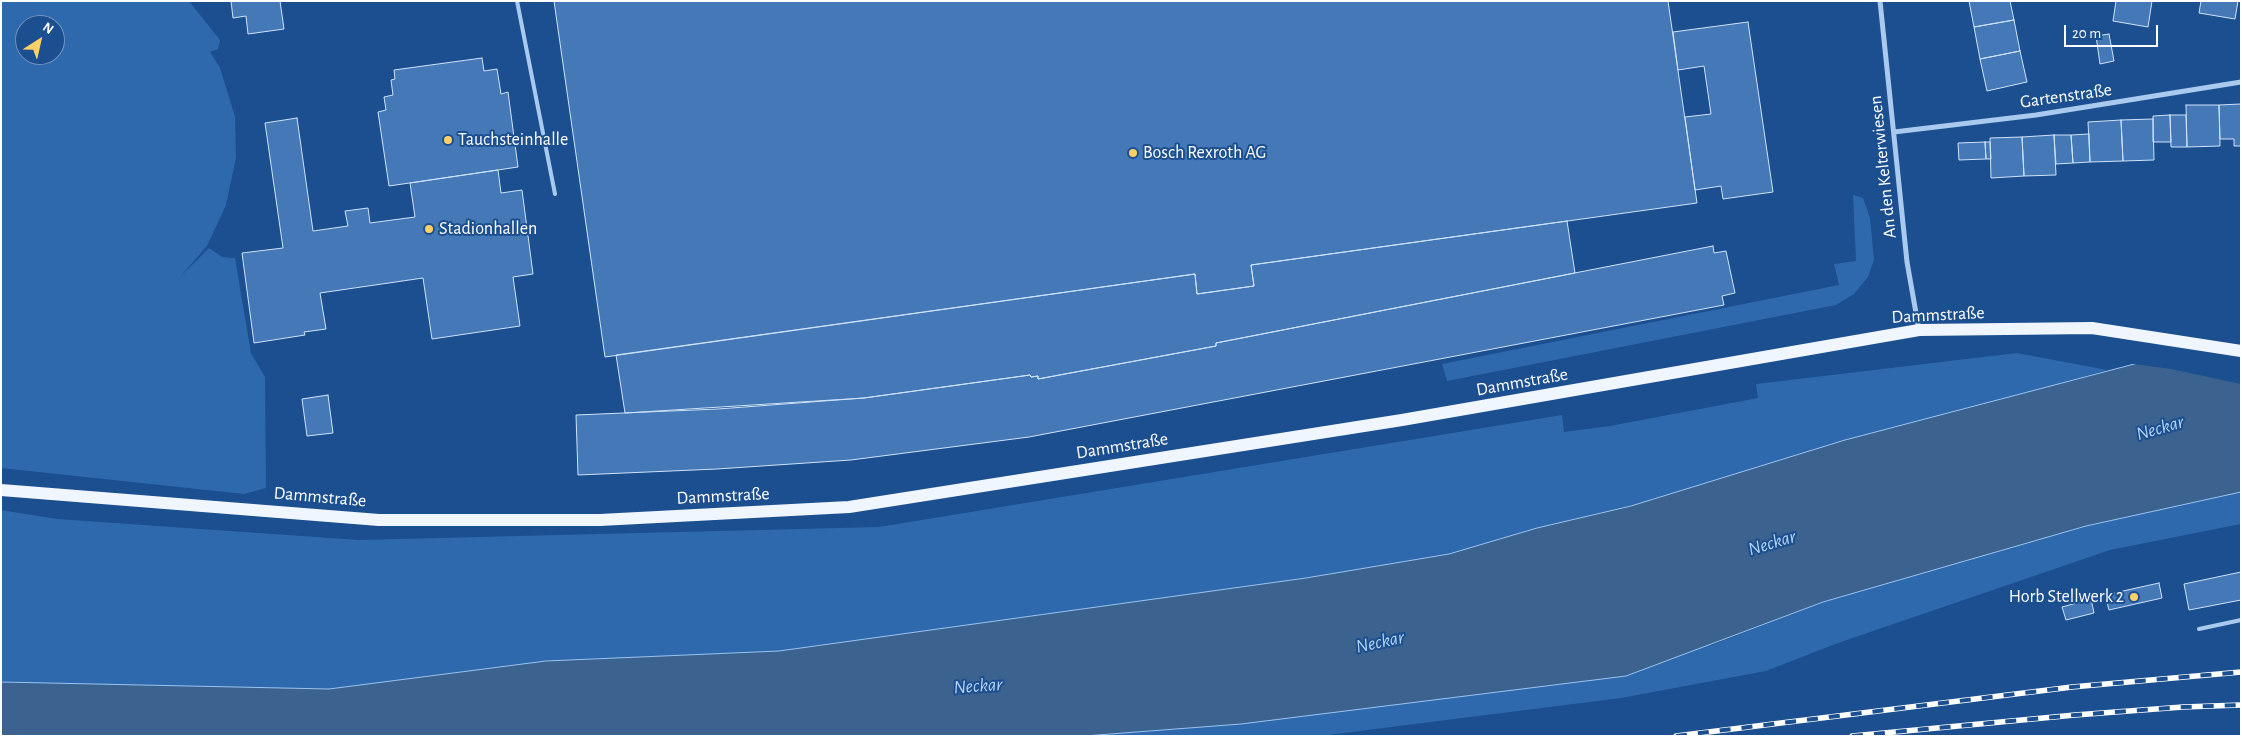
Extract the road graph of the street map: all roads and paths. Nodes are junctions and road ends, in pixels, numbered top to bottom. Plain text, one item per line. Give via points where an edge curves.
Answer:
1 (517, 1) edge
2 (1880, 1) edge
3 (2241, 82) edge
4 (1894, 132) junction
5 (555, 194) dead end
6 (1919, 330) junction
7 (2241, 351) edge
8 (1, 490) edge
9 (2241, 620) edge
10 (2199, 629) dead end

1 - 5 lane
2 - 4 street, An den Kelterwiesen
3 - 4 street, Gartenstraße via 2036,115
4 - 6 street, An den Kelterwiesen via 1906,262
6 - 7 main road, Dammstraße via 2092,328
6 - 8 main road, Dammstraße via 1402,420 849,507 600,520 378,520
9 - 10 lane

